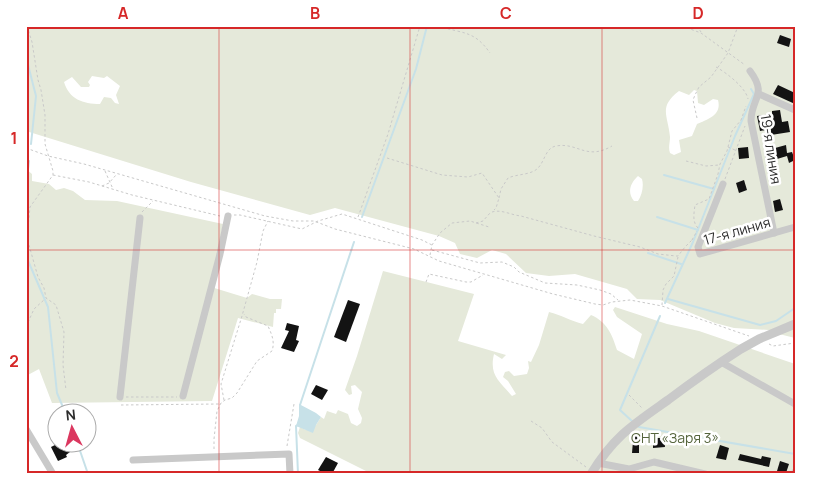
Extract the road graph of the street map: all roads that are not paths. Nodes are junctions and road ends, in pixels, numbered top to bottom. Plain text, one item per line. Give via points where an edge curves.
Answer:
1 (750, 72) road end
2 (759, 94) junction
3 (795, 110) edge
4 (718, 184) road end
5 (228, 216) road end
6 (140, 218) road end
7 (795, 227) edge
8 (774, 233) junction
9 (795, 324) edge
10 (720, 362) junction
11 (183, 396) road end
12 (120, 397) road end
13 (795, 404) edge
14 (26, 429) edge
15 (133, 460) dead end
16 (598, 463) junction
17 (592, 472) edge
18 (631, 472) edge
19 (53, 474) edge
20 (290, 474) edge
21 (705, 474) edge

1 - 2 street
2 - 3 street
2 - 8 street, 19-я линия via 748,123
4 - 8 street, 17-я линия via 698,247 699,256
5 - 11 street
6 - 12 street
7 - 8 street, 17-я линия
9 - 10 street via 759,339
10 - 13 street
10 - 16 street via 621,434
14 - 19 street
15 - 20 street via 290,454
16 - 17 street
16 - 18 street
18 - 21 street via 654,462

